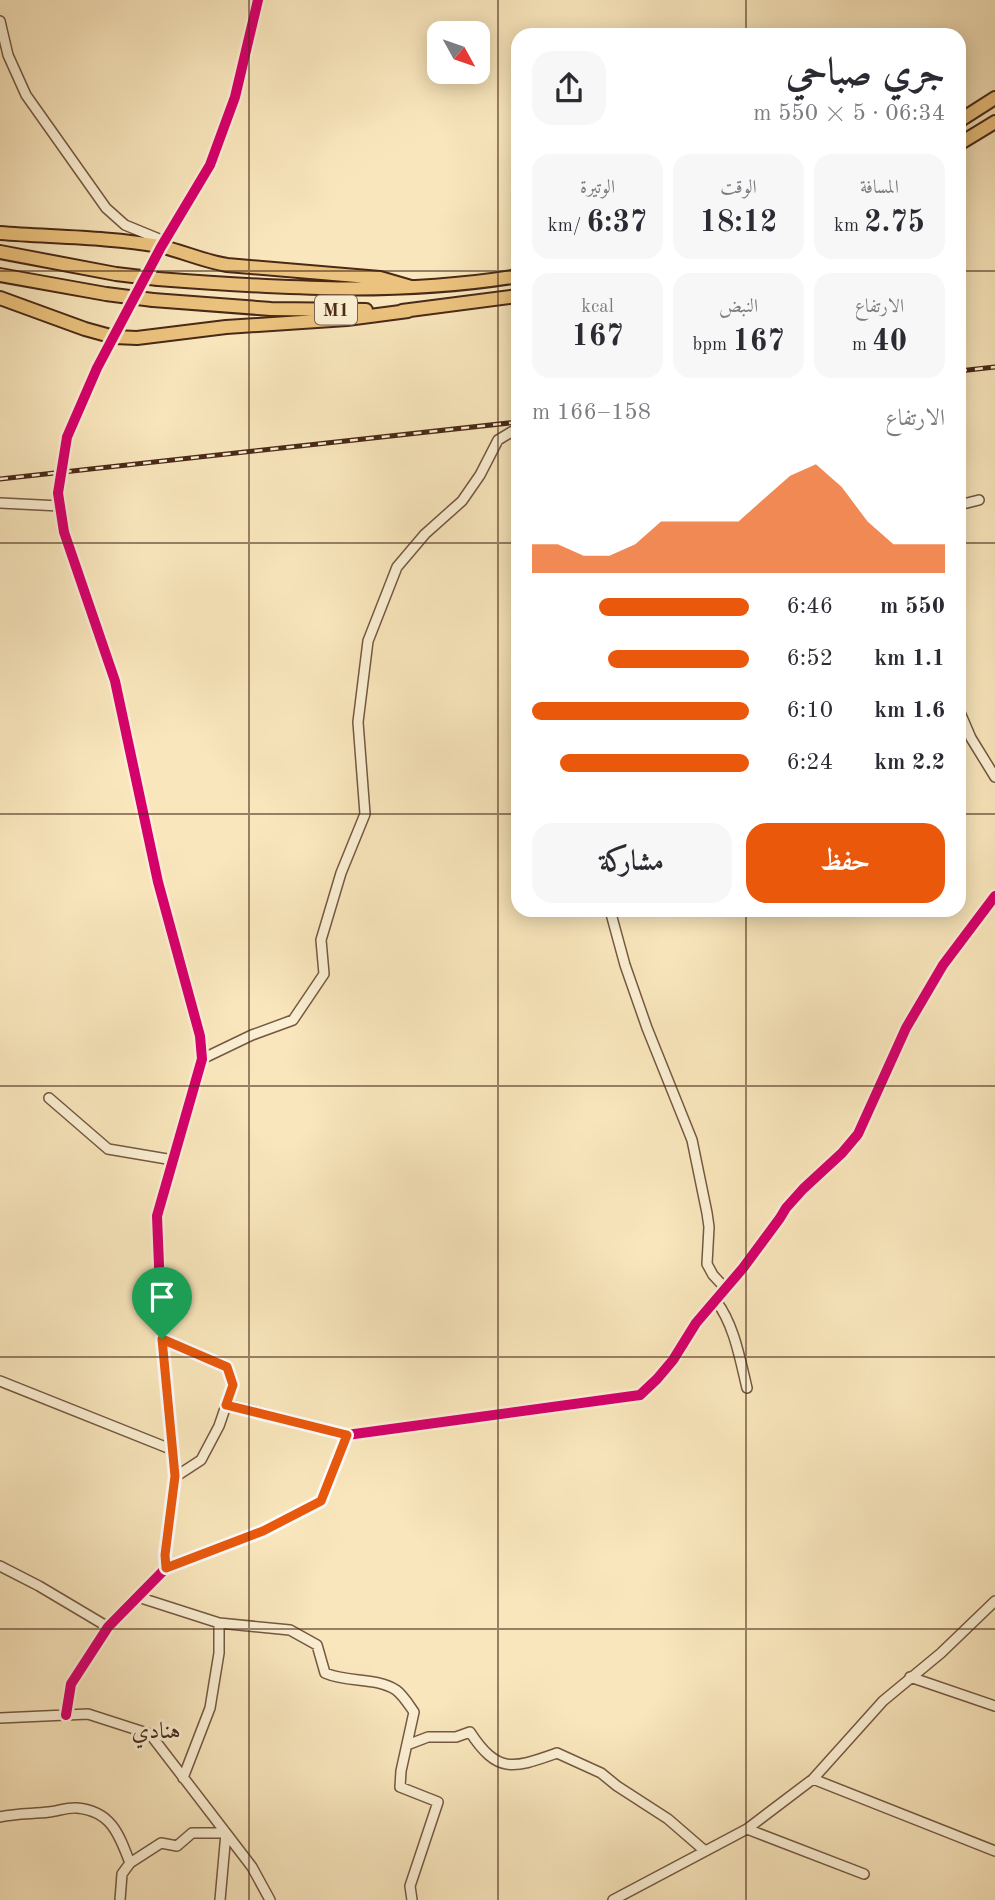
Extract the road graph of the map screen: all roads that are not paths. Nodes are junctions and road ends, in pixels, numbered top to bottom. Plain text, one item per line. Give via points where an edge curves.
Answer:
1 (258, 0) edge
2 (0, 21) edge
3 (995, 98) edge
4 (966, 117) edge
5 (995, 122) edge
6 (966, 140) edge
7 (0, 233) edge
8 (162, 244) junction
9 (0, 252) edge
10 (0, 275) edge
11 (511, 277) edge
12 (411, 287) junction
13 (511, 297) edge
14 (0, 298) edge
15 (408, 311) junction
16 (114, 337) junction
17 (511, 432) edge
18 (979, 500) dead end
19 (0, 503) edge
20 (966, 503) edge
21 (60, 506) junction
22 (966, 726) edge
23 (995, 777) edge
24 (995, 896) edge
25 (612, 917) edge
26 (202, 1059) junction
27 (49, 1098) dead end
28 (173, 1160) junction
29 (726, 1289) junction
30 (716, 1301) junction
31 (162, 1339) junction
32 (0, 1381) edge
33 (747, 1388) dead end
34 (226, 1405) junction
35 (347, 1435) junction
36 (173, 1450) junction
37 (175, 1476) junction
38 (0, 1566) edge
39 (166, 1568) junction
40 (138, 1597) junction
41 (995, 1601) edge
42 (219, 1623) junction
43 (108, 1627) junction
44 (910, 1677) junction
45 (995, 1706) edge
46 (66, 1715) junction
47 (0, 1718) edge
48 (407, 1745) junction
49 (183, 1778) junction
50 (813, 1779) junction
51 (0, 1817) edge
52 (747, 1829) junction
53 (226, 1833) junction
54 (705, 1851) junction
55 (995, 1851) edge
56 (130, 1863) junction
57 (864, 1874) dead end
58 (120, 1900) edge
59 (220, 1900) edge
60 (270, 1900) edge
61 (412, 1900) edge
62 (613, 1900) edge

1 - 8 street via 235,96 211,166
2 - 8 street via 8,55 26,94 106,208 125,226
3 - 4 highway
5 - 6 highway
7 - 8 highway
8 - 12 highway via 215,263 380,278
8 - 16 street
9 - 12 highway, M1, bridge via 158,279 264,287
10 - 15 highway, M1, bridge via 210,306
11 - 12 highway, M1
13 - 15 highway, M1
14 - 16 highway
15 - 16 highway
16 - 21 street via 67,437
17 - 26 street via 498,440 462,501 397,567 368,641 358,722 365,814 321,940 324,974 293,1020
18 - 20 street
19 - 21 street
21 - 26 street via 64,532 115,681
22 - 23 street
24 - 29 street via 943,965 906,1028 858,1134 786,1208
25 - 29 street via 647,1028 692,1140 709,1227 707,1264
26 - 28 street
27 - 28 street via 108,1149
28 - 31 street via 157,1216
29 - 30 street
30 - 33 street via 726,1317
30 - 35 street via 666,1369 640,1395
31 - 34 street via 227,1367 233,1385
31 - 36 street
32 - 36 street
34 - 35 street
34 - 37 street via 201,1460
35 - 39 street via 321,1501 263,1531
36 - 37 street
37 - 39 street
38 - 43 street
39 - 40 street
40 - 42 street
40 - 43 street
41 - 44 street
42 - 48 street via 290,1630 317,1645 325,1673 337,1679 381,1683 398,1691 414,1712
42 - 49 street via 210,1708
43 - 46 street via 71,1684
44 - 45 street
44 - 50 street
46 - 47 street
46 - 49 street via 88,1714 150,1734
48 - 54 street via 428,1737 470,1732 480,1748 508,1766 557,1753 601,1773
48 - 61 street via 400,1787 438,1802 410,1886
49 - 53 street
50 - 52 street
50 - 55 street
51 - 56 street via 75,1807 100,1813 118,1833
52 - 54 street
52 - 57 street
53 - 56 street via 192,1833 177,1846 161,1843
53 - 59 street
53 - 60 street
54 - 62 street
56 - 58 street via 122,1874

